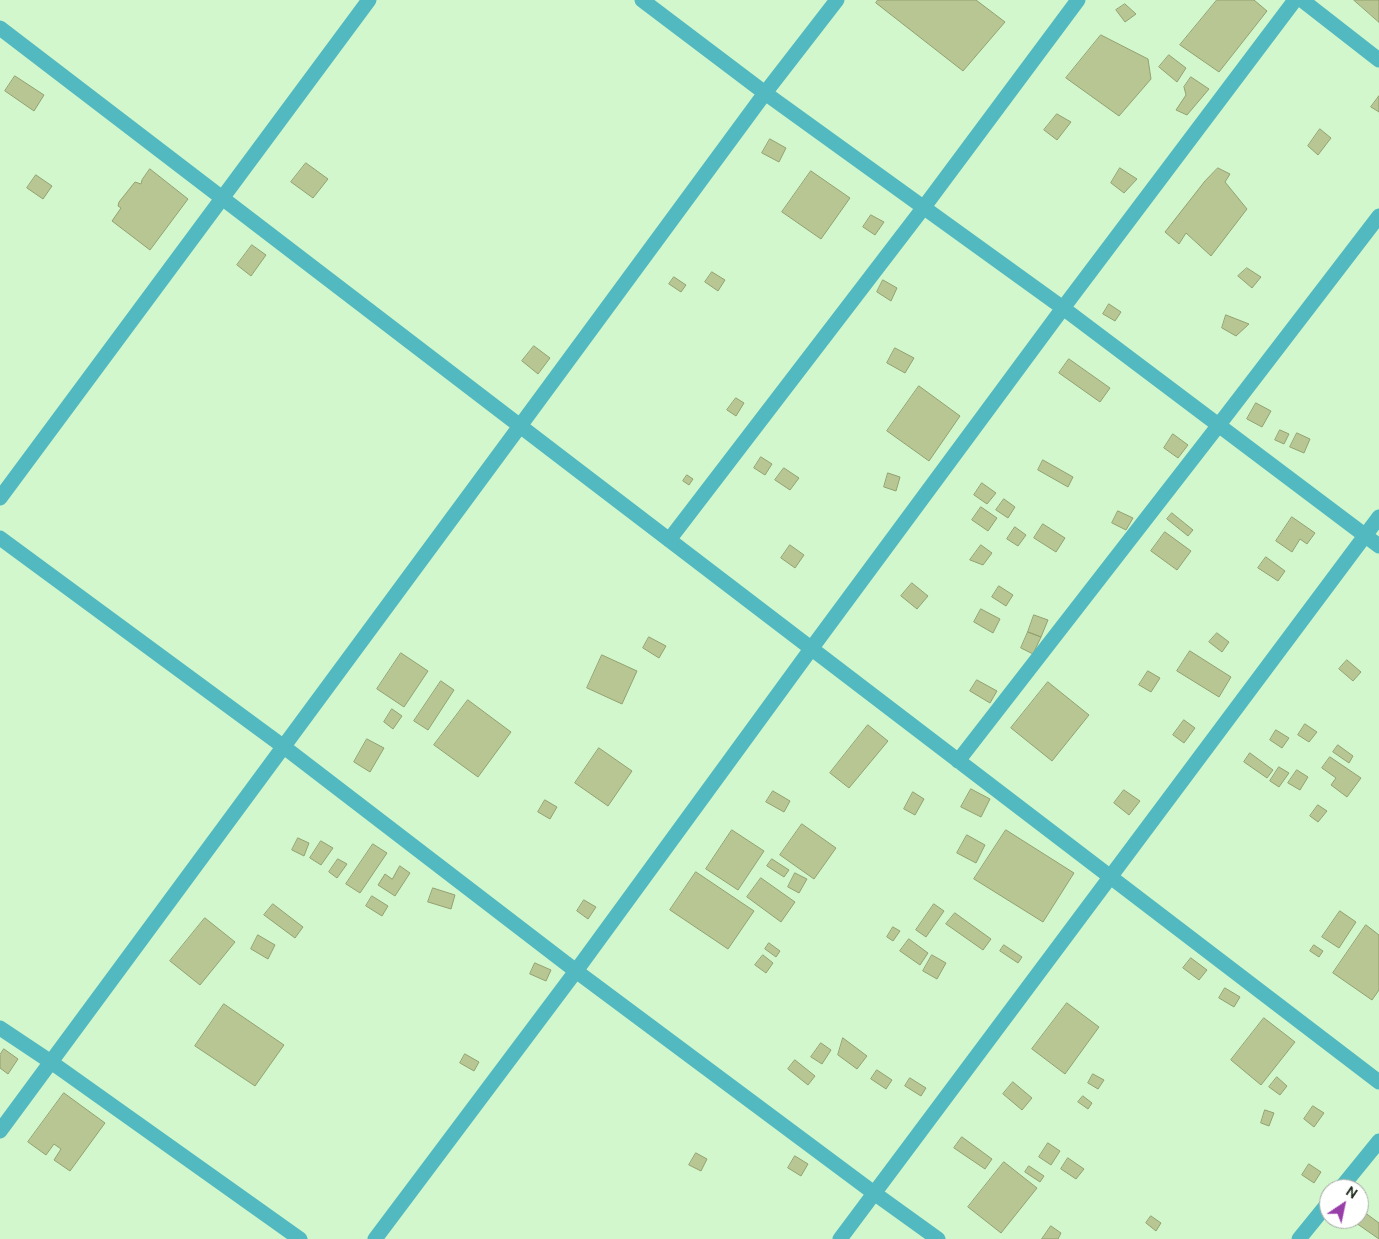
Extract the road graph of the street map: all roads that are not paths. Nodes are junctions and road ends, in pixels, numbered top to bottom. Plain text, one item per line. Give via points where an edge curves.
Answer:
1 (369, 0) edge
2 (642, 0) edge
3 (837, 0) edge
4 (1078, 0) edge
5 (1295, 0) edge
6 (1302, 0) edge
7 (0, 28) edge
8 (1379, 60) edge
9 (764, 93) junction
10 (221, 199) junction
11 (924, 207) junction
12 (1379, 216) edge
13 (1063, 308) junction
14 (520, 426) junction
15 (1218, 426) junction
16 (0, 498) edge
17 (1379, 517) edge
18 (1365, 536) junction
19 (0, 538) edge
20 (669, 540) junction
21 (1379, 546) edge
22 (811, 649) junction
23 (284, 747) junction
24 (958, 761) junction
25 (1110, 878) junction
26 (576, 971) junction
27 (0, 1028) edge
28 (51, 1062) junction
29 (1379, 1082) edge
30 (0, 1131) edge
31 (1379, 1141) edge
32 (1348, 1179) edge
33 (874, 1193) junction
34 (1319, 1214) edge
35 (300, 1239) edge
36 (375, 1239) edge
37 (840, 1239) edge
38 (938, 1239) edge
39 (1299, 1239) edge

1 - 10 street
2 - 9 street
3 - 9 street
4 - 11 street
5 - 13 street
6 - 8 street
7 - 10 street
9 - 11 street
9 - 14 street
10 - 14 street
10 - 16 street
11 - 13 street
11 - 20 street
12 - 15 street
13 - 15 street
13 - 22 street
14 - 20 street
14 - 23 street
15 - 18 street
15 - 24 street
17 - 18 street
18 - 21 street
18 - 25 street
19 - 23 street
20 - 22 street
22 - 24 street
22 - 26 street
23 - 26 street
23 - 28 street
24 - 25 street
25 - 29 street
25 - 33 street
26 - 33 street
26 - 36 street
27 - 28 street
28 - 30 street
28 - 35 street
31 - 32 street
33 - 37 street
33 - 38 street
34 - 39 street

